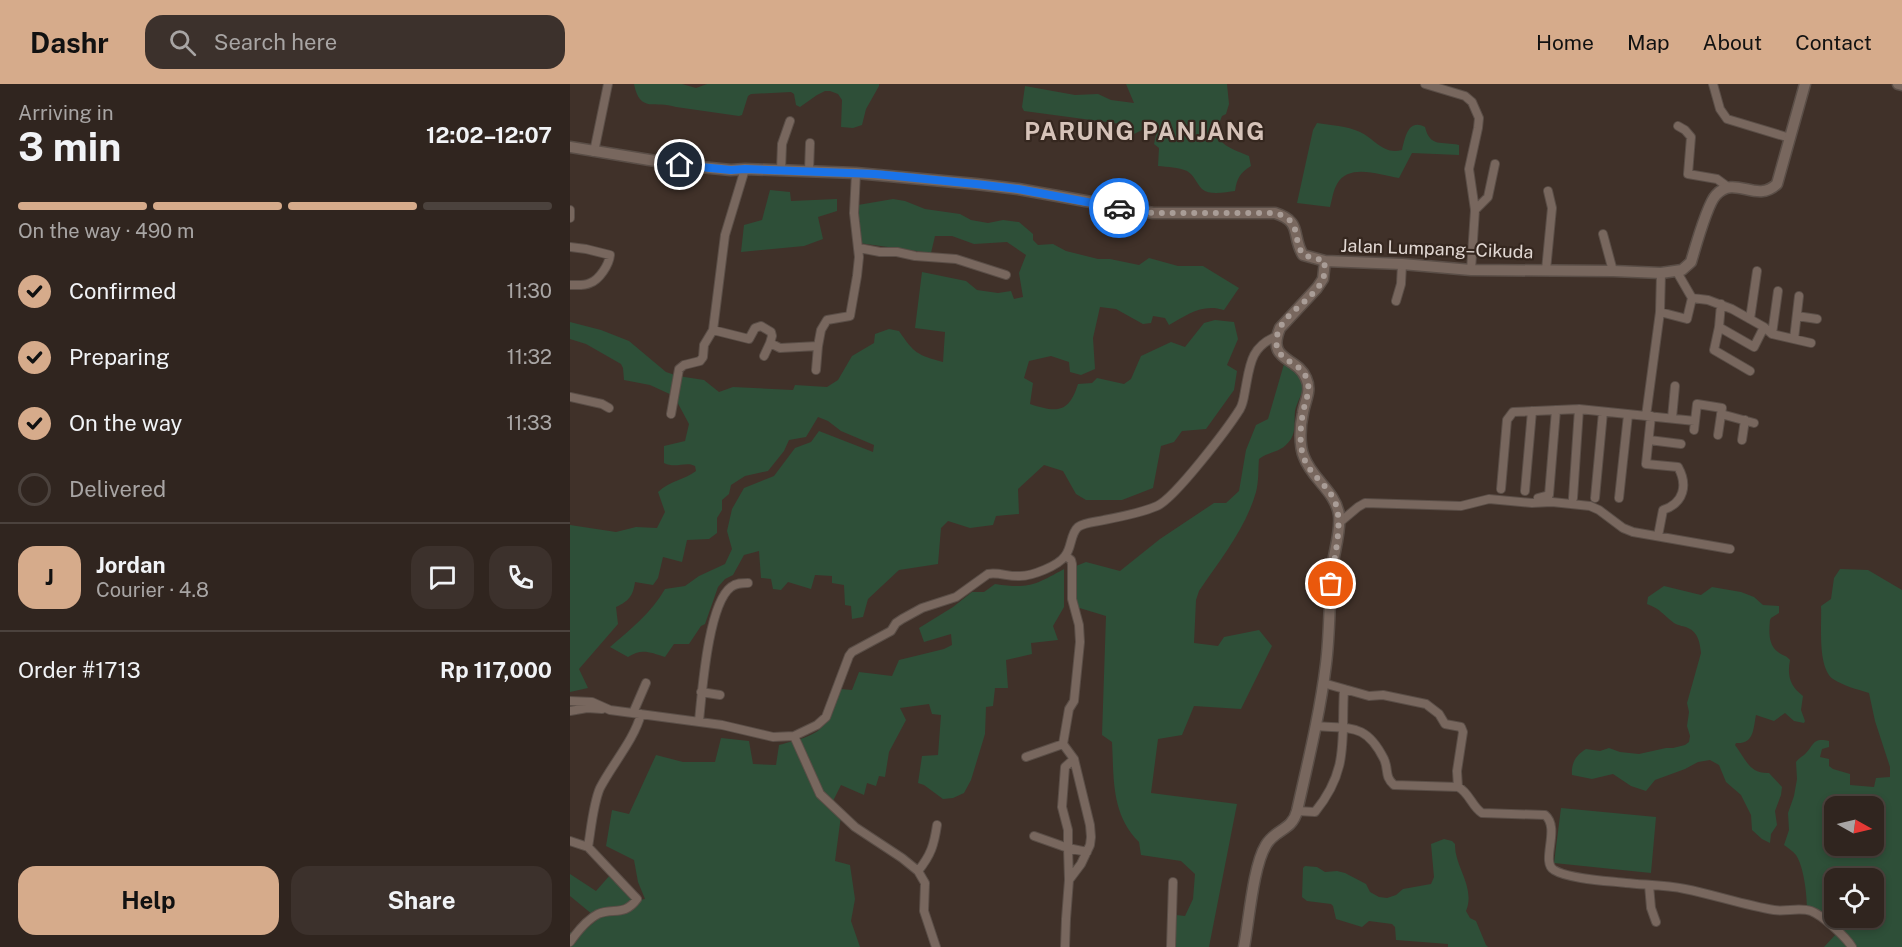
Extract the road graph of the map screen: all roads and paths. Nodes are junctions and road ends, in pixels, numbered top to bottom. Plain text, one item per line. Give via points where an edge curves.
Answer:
1 (608, 84) edge
2 (1425, 84) edge
3 (1713, 84) edge
4 (1805, 84) edge
5 (790, 122) dead end
6 (1678, 126) dead end
7 (1790, 138) junction
8 (810, 143) dead end
9 (570, 147) edge
10 (594, 152) junction
11 (1496, 164) dead end
12 (745, 169) junction
13 (781, 170) junction
14 (809, 171) junction
15 (856, 173) junction
16 (1728, 187) junction
17 (1548, 191) dead end
18 (570, 210) edge
19 (1475, 210) junction
20 (570, 218) edge
21 (1603, 234) dead end
22 (570, 247) edge
23 (859, 248) junction
24 (1325, 261) junction
25 (1402, 264) junction
26 (1471, 270) junction
27 (1546, 270) junction
28 (1613, 271) junction
29 (1757, 271) dead end
30 (1677, 272) junction
31 (1661, 273) junction
32 (1006, 275) dead end
33 (570, 285) edge
34 (1778, 291) dead end
35 (1799, 296) dead end
36 (1692, 298) junction
37 (1396, 301) dead end
38 (1721, 304) junction
39 (1660, 312) junction
40 (1797, 316) junction
41 (1750, 319) junction
42 (1817, 319) dead end
43 (1719, 327) junction
44 (1764, 327) junction
45 (713, 330) junction
46 (1772, 334) junction
47 (1277, 336) junction
48 (1794, 339) junction
49 (1811, 343) dead end
50 (770, 344) junction
51 (818, 346) junction
52 (764, 357) dead end
53 (816, 370) dead end
54 (1750, 371) dead end
55 (1675, 386) dead end
56 (570, 397) edge
57 (609, 408) dead end
58 (1579, 409) junction
59 (1556, 410) junction
60 (1532, 411) junction
61 (1603, 412) junction
62 (671, 414) dead end
63 (1721, 414) junction
64 (1628, 415) junction
65 (1649, 416) junction
66 (1672, 418) junction
67 (1718, 435) dead end
68 (1649, 440) junction
69 (1742, 440) dead end
70 (1681, 444) dead end
71 (1502, 489) dead end
72 (1524, 491) dead end
73 (1573, 498) dead end
74 (1595, 498) dead end
75 (1619, 498) dead end
76 (1494, 499) junction
77 (1339, 523) junction
78 (1658, 536) junction
79 (1730, 549) dead end
80 (1066, 555) junction
81 (748, 583) dead end
82 (646, 683) dead end
83 (1323, 683) junction
84 (1344, 689) junction
85 (701, 692) junction
86 (720, 695) dead end
87 (570, 701) edge
88 (610, 710) junction
89 (570, 711) edge
90 (637, 713) junction
91 (699, 721) junction
92 (1316, 726) junction
93 (1343, 728) junction
94 (794, 736) junction
95 (1063, 744) junction
96 (1026, 758) dead end
97 (1074, 759) junction
98 (1458, 787) junction
99 (1297, 811) junction
100 (937, 825) dead end
101 (1034, 836) dead end
102 (570, 841) edge
103 (588, 847) junction
104 (1068, 848) junction
105 (1087, 852) junction
106 (918, 871) junction
107 (1069, 880) junction
108 (1173, 882) dead end
109 (1649, 885) junction
110 (1656, 922) dead end
111 (570, 942) edge
112 (936, 947) edge
113 (1065, 947) edge
114 (1171, 947) edge
115 (1244, 947) edge
116 (1852, 947) edge

1 - 10 street
2 - 19 street via 1465,96 1479,118 1469,169
3 - 7 street via 1720,110 1727,118
4 - 7 street
5 - 13 street via 782,144
6 - 16 street via 1691,137 1688,174 1717,179
7 - 16 street via 1780,180 1771,190 1755,192
8 - 14 street
9 - 10 street
10 - 12 street via 680,165
11 - 19 street via 1488,197
12 - 13 street
12 - 45 street via 724,235
13 - 14 street
14 - 15 street
15 - 23 street via 854,213
15 - 24 street via 1018,189 1153,213 1275,213 1292,222 1303,255
16 - 30 street via 1715,195 1688,266
17 - 27 street via 1552,208
18 - 20 street
19 - 26 street
21 - 28 street
22 - 33 street via 610,255 595,281
23 - 32 street via 956,259
23 - 51 street via 850,316 827,320
24 - 25 street, Jalan Lumpang–Cikuda
24 - 47 street, Jalan Lumpang–Cikuda via 1323,279 1284,322
25 - 26 street, Jalan Lumpang–Cikuda
25 - 37 street
26 - 27 street, Jalan Lumpang–Cikuda
27 - 28 street, Jalan Lumpang–Cikuda
28 - 31 street, Jalan Lumpang–Cikuda
29 - 41 street
30 - 31 street, Jalan Lumpang–Cikuda
30 - 36 street
31 - 39 street
34 - 46 street
35 - 40 street
36 - 38 street
36 - 39 street via 1687,319
38 - 41 street
38 - 43 street
39 - 65 street
40 - 42 street
40 - 48 street
41 - 44 street
43 - 44 street via 1754,347
43 - 54 street via 1714,350
44 - 46 street
45 - 50 street via 749,339 755,328 761,326 771,332
45 - 62 street via 700,361 679,369
46 - 48 street
47 - 77 street via 1277,350 1306,376 1309,389 1300,442 1313,476 1335,500
47 - 80 street via 1266,340 1254,353 1242,406 1168,498 1158,506 1078,527
48 - 49 street
50 - 51 street via 780,348
50 - 52 street
51 - 53 street
55 - 66 street
56 - 57 street
58 - 59 street
58 - 61 street
58 - 73 street
59 - 60 street
59 - 76 street via 1549,495
60 - 71 street via 1513,412 1507,420
60 - 72 street
61 - 64 street
61 - 74 street
63 - 66 street via 1722,408 1697,404 1694,426
63 - 67 street
63 - 69 street via 1749,421
64 - 65 street
64 - 75 street
65 - 66 street
65 - 68 street
68 - 70 street
68 - 78 street via 1646,464 1678,467 1683,477 1677,503 1664,510
76 - 77 street via 1461,507 1365,503
76 - 78 street via 1590,506 1623,528
77 - 83 street
78 - 79 street
80 - 94 street via 1059,563 1025,575 988,574 956,597 922,608 896,623 891,631 856,649 849,656 826,717
80 - 95 street via 1072,564 1072,599 1080,642 1074,701
81 - 85 street via 729,588 721,601
82 - 90 street
83 - 84 street
83 - 92 street
84 - 93 street
84 - 98 street via 1426,704 1445,724 1461,727
85 - 86 street
85 - 91 street
87 - 88 street via 592,702
88 - 89 street
88 - 90 street
90 - 91 street
90 - 103 street via 634,733 599,791
91 - 94 street via 773,737
92 - 93 street
92 - 99 street
93 - 98 street via 1369,735 1394,785
93 - 99 street via 1337,777 1315,812
94 - 106 street via 820,794 855,827
95 - 96 street
95 - 97 street
97 - 104 street via 1065,767 1062,791
97 - 105 street via 1090,825
98 - 109 street via 1482,813 1548,817 1552,828 1549,865 1554,870
99 - 115 street via 1295,820 1266,843 1261,854
100 - 106 street via 928,858
101 - 104 street
102 - 103 street
103 - 111 street via 637,899 627,910 599,913
104 - 105 street
104 - 107 street
105 - 107 street
106 - 112 street via 925,883 924,911
107 - 113 street
108 - 114 street
109 - 110 street
109 - 116 street via 1777,910 1812,912

